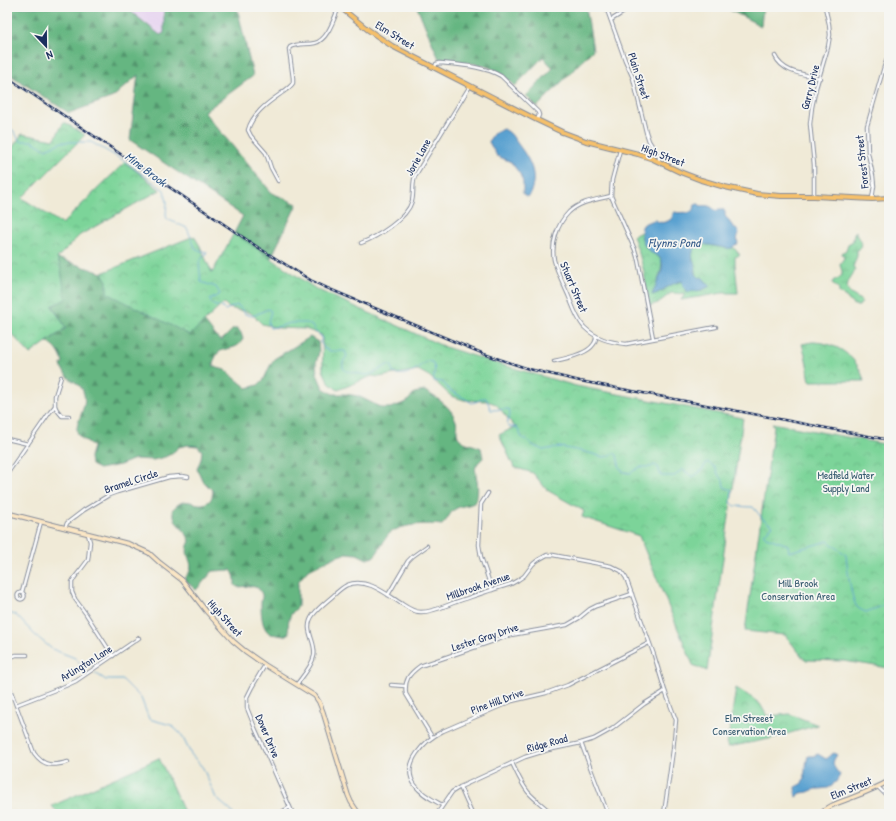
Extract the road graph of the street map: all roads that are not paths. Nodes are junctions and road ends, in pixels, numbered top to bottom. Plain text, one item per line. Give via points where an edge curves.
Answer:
1 (339, 7) edge
2 (606, 7) edge
3 (632, 7) edge
4 (825, 7) edge
5 (611, 20) junction
6 (889, 54) edge
7 (775, 56) dead end
8 (435, 68) junction
9 (444, 73) joint
10 (820, 78) junction
11 (470, 86) junction
12 (537, 120) junction
13 (620, 150) junction
14 (656, 150) junction
15 (653, 159) junction
16 (659, 162) junction
17 (278, 181) dead end
18 (611, 196) junction
19 (814, 196) junction
20 (889, 198) edge
21 (872, 199) junction
22 (361, 243) dead end
23 (716, 327) dead end
24 (596, 336) junction
25 (653, 338) junction
26 (554, 361) dead end
27 (61, 377) dead end
28 (55, 406) junction
29 (69, 416) dead end
30 (7, 438) edge
31 (28, 444) junction
32 (7, 474) edge
33 (188, 477) dead end
34 (488, 493) dead end
35 (7, 513) edge
36 (41, 522) junction
37 (65, 528) junction
38 (88, 533) junction
39 (427, 546) dead end
40 (492, 590) junction
41 (22, 592) dead end
42 (632, 594) junction
43 (388, 595) junction
44 (138, 638) dead end
45 (649, 643) junction
46 (27, 655) dead end
47 (113, 656) junction
48 (7, 659) edge
49 (264, 665) junction
50 (7, 681) edge
51 (297, 684) junction
52 (391, 685) dead end
53 (405, 686) junction
54 (665, 691) junction
55 (16, 705) junction
56 (432, 737) junction
57 (580, 743) junction
58 (68, 762) dead end
59 (512, 763) junction
60 (889, 781) edge
61 (460, 787) junction
62 (878, 787) junction
63 (889, 798) edge
64 (442, 805) junction
65 (290, 807) junction
66 (551, 813) edge
67 (279, 814) edge
68 (293, 814) edge
69 (358, 814) edge
70 (437, 814) edge
71 (472, 814) edge
72 (608, 814) edge
73 (664, 814) edge
74 (821, 814) edge

1 - 8 main road, Elm Street via 392,46
1 - 17 street via 324,38 314,43 290,47 294,83 269,102 253,118 249,126 251,136 266,154
2 - 5 street, Plain Street
3 - 5 street
4 - 10 street, Garry Drive via 830,35
5 - 14 street, Plain Street via 633,78 649,141
6 - 21 street, Forest Street via 867,126 868,153 874,186
7 - 10 street via 778,63 793,72
8 - 9 main road, Elm Street
8 - 12 street via 440,62 494,72 538,112
9 - 11 main road, High Street
10 - 19 street, Garry Drive via 810,124
11 - 12 main road, High Street
11 - 22 street, Jorie Lane via 413,180 409,209 389,227
12 - 13 main road, High Street via 574,136
13 - 15 main road, High Street
13 - 18 street via 612,180
14 - 15 street
14 - 16 street, Plain Street
15 - 16 main road, High Street
16 - 19 main road, High Street via 701,180 737,190 765,195
18 - 24 street, Stuart Street via 582,203 569,212 558,228 554,244 554,260 577,316 584,327
18 - 25 street via 638,260
19 - 21 main road, High Street
20 - 21 main road, High Street
23 - 25 street, Stuart Street
24 - 25 street, Stuart Street via 608,342 626,344
24 - 26 street via 593,345 586,351
27 - 28 street via 55,396
28 - 29 street via 62,416
28 - 31 street
30 - 31 street
31 - 32 street
33 - 37 street, Bramel Circle via 169,477 121,490 84,510 67,523
34 - 40 street via 480,511 479,545
35 - 36 street, High Street
36 - 37 street, High Street
36 - 41 street
37 - 38 street, High Street
38 - 47 street via 88,560 72,582 72,592
38 - 49 street, High Street via 129,544 150,553 182,580 206,612 233,641
39 - 43 street via 408,561
40 - 42 street, Millbrook Avenue via 518,580 538,560 553,555 617,568 626,578
40 - 43 street, Millbrook Avenue via 421,612 410,609
42 - 45 street, Millbrook Avenue
42 - 53 street, Lester Gray Drive via 596,606 567,625 511,635 420,666 408,676
43 - 51 street, Millbrook Avenue via 365,584 352,584 341,589 314,613 310,619 309,630 315,651 314,657
44 - 47 street, Arlington Lane
45 - 54 street, Millbrook Avenue
45 - 56 street, Pine Hill Drive via 568,685 512,701
46 - 48 street via 16,655
47 - 55 street, Arlington Lane via 76,681
49 - 51 street, High Street
49 - 65 street, Dover Drive via 247,697 247,708
50 - 55 street
51 - 69 street, High Street via 315,696 319,702 348,796
52 - 53 street
53 - 56 street via 406,694
54 - 57 street, Ridge Road via 612,729
54 - 73 street, Millbrook Avenue via 676,720
55 - 58 street via 38,759 48,765
56 - 64 street, Pine Hill Drive via 422,746 412,762 411,775 415,786
57 - 59 street, Ridge Road via 548,750
57 - 72 street
59 - 61 street, Ridge Road
59 - 66 street via 528,792
60 - 62 street, Elm Street
61 - 64 street, Ridge Road via 452,792
61 - 71 street
62 - 63 street
62 - 74 street, Elm Street via 834,804
64 - 70 street, Ridge Road
65 - 67 street
65 - 68 street, Dover Drive

